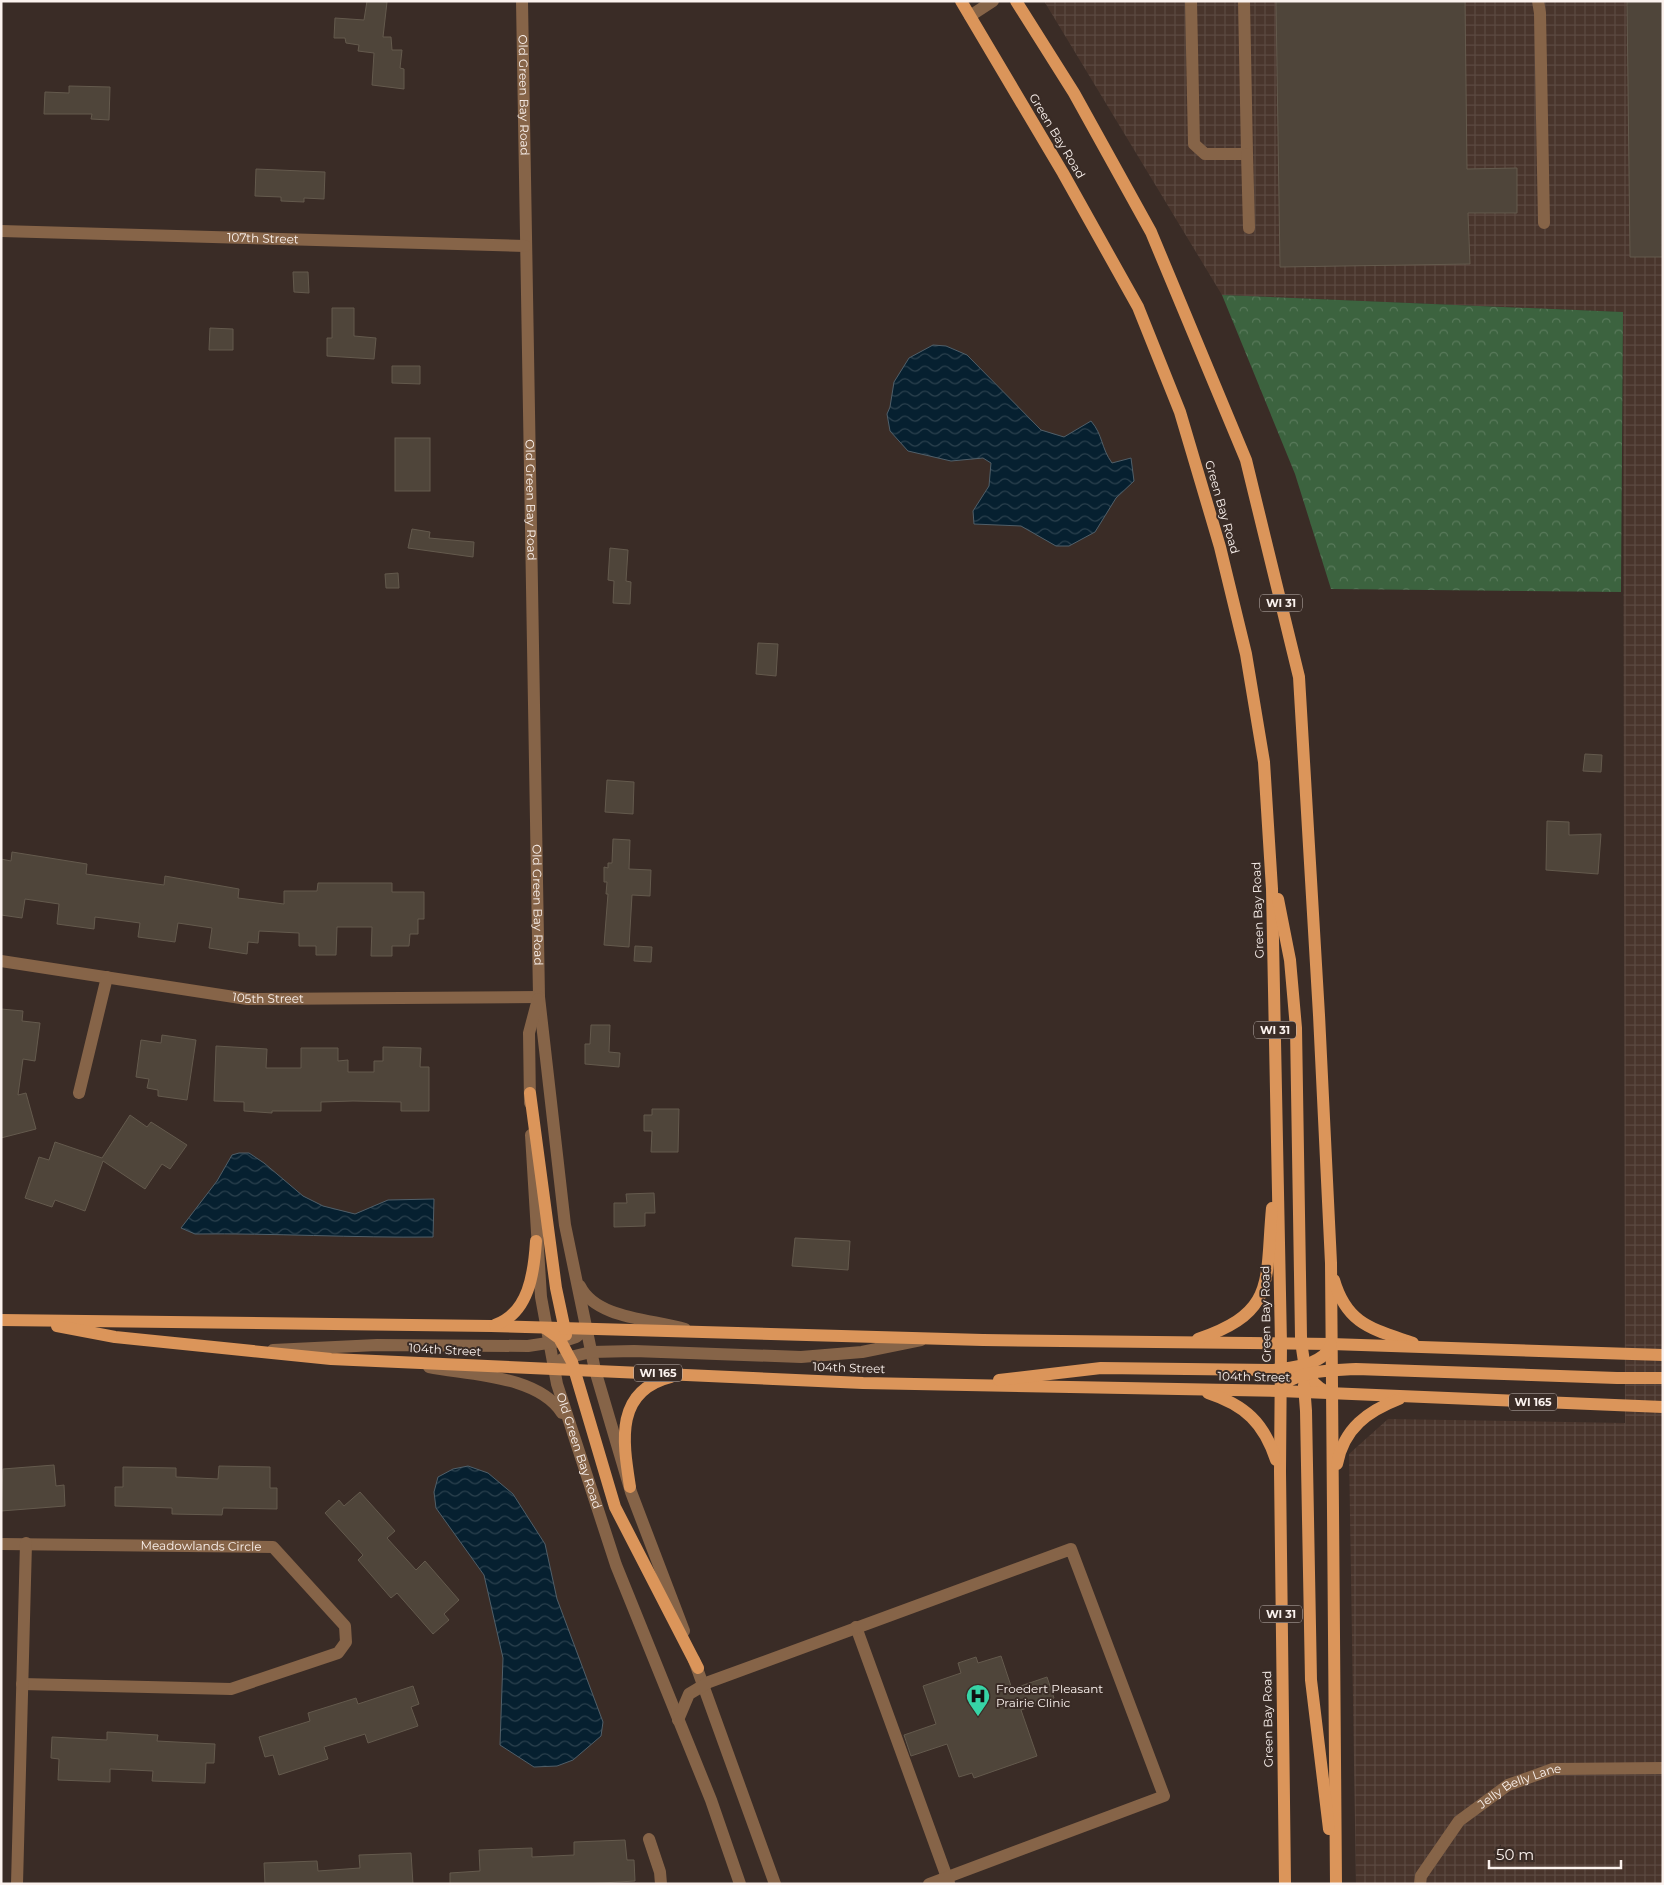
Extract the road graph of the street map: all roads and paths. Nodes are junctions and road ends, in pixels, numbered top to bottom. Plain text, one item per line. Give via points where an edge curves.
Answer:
1 (522, 1) edge
2 (961, 1) edge
3 (992, 1) edge
4 (1016, 1) edge
5 (1191, 1) edge
6 (1244, 1) edge
7 (1538, 1) edge
8 (970, 16) junction
9 (1247, 154) junction
10 (1544, 223) dead end
11 (1249, 228) dead end
12 (1, 231) edge
13 (525, 246) junction
14 (1271, 862) junction
15 (1, 961) edge
16 (107, 977) junction
17 (539, 997) junction
18 (79, 1093) dead end
19 (530, 1093) junction
20 (1279, 1198) junction
21 (536, 1241) junction
22 (1331, 1263) junction
23 (575, 1277) junction
24 (1, 1320) edge
25 (38, 1322) junction
26 (491, 1326) junction
27 (545, 1328) junction
28 (586, 1329) junction
29 (694, 1332) junction
30 (564, 1337) junction
31 (929, 1339) junction
32 (1188, 1342) junction
33 (548, 1344) junction
34 (1281, 1344) junction
35 (1302, 1344) junction
36 (1331, 1344) junction
37 (1426, 1347) junction
38 (257, 1351) junction
39 (591, 1352) junction
40 (1663, 1355) edge
41 (572, 1356) junction
42 (397, 1362) junction
43 (552, 1369) junction
44 (575, 1369) junction
45 (1281, 1369) junction
46 (595, 1370) junction
47 (1303, 1370) junction
48 (1332, 1371) junction
49 (683, 1374) junction
50 (1663, 1378) edge
51 (960, 1385) junction
52 (1196, 1390) junction
53 (1280, 1391) junction
54 (1305, 1392) junction
55 (1332, 1394) junction
56 (1404, 1397) junction
57 (1663, 1407) edge
58 (568, 1422) junction
59 (1280, 1471) junction
60 (630, 1486) junction
61 (1333, 1486) junction
62 (26, 1543) junction
63 (1, 1544) edge
64 (856, 1627) junction
65 (698, 1668) junction
66 (22, 1684) junction
67 (703, 1684) junction
68 (678, 1720) junction
69 (1663, 1768) edge
70 (649, 1839) dead end
71 (1336, 1862) junction
72 (948, 1881) edge
73 (17, 1884) edge
74 (661, 1884) edge
75 (740, 1884) edge
76 (775, 1884) edge
77 (929, 1884) edge
78 (1285, 1884) edge
79 (1336, 1884) edge
80 (1420, 1884) edge

1 - 13 street, Old Green Bay Road
2 - 8 main road, Green Bay Road / WI 31
3 - 8 street
4 - 22 main road, WI 31 via 1074,93 1150,232 1246,460 1299,677
5 - 9 street via 1194,144 1205,154
6 - 9 street
7 - 10 street
8 - 14 main road, Green Bay Road / WI 31 via 1138,307 1180,412 1220,547 1246,654 1264,762
9 - 11 street
12 - 13 street, 107th Street
13 - 17 street, Old Green Bay Road
14 - 20 main road, Green Bay Road / WI 31
14 - 35 main road via 1290,960 1296,1028
15 - 16 street, 105th Street
16 - 17 street, 105th Street via 247,999
16 - 18 street
17 - 19 street, Old Green Bay Road via 530,1026
17 - 23 street, Old Green Bay Road via 564,1218
19 - 21 street, Old Green Bay Road
19 - 30 main road
20 - 32 main road via 1272,1208 1265,1279 1259,1300 1236,1324
20 - 34 main road, Green Bay Road / WI 31
21 - 26 main road via 532,1276 522,1303 507,1319
21 - 27 street, Old Green Bay Road
22 - 36 main road, WI 31
22 - 37 main road via 1340,1298 1352,1316 1372,1328
23 - 28 street, Old Green Bay Road
23 - 29 street via 586,1296 603,1309
24 - 25 main road, 104th Street / WI 165
25 - 26 main road, 104th Street / WI 165
25 - 38 main road, 104th Street / WI 165 via 95,1334
26 - 27 main road, 104th Street / WI 165
27 - 30 main road, 104th Street / WI 165
27 - 33 street, Old Green Bay Road
28 - 29 main road, 104th Street / WI 165
28 - 30 main road, 104th Street / WI 165
28 - 39 street, Old Green Bay Road
29 - 31 main road, 104th Street / WI 165
30 - 33 street
30 - 41 main road
31 - 32 main road, 104th Street / WI 165
31 - 39 street via 862,1352 801,1357
32 - 34 main road, 104th Street / WI 165
33 - 38 street via 507,1347 350,1346
33 - 43 street, Old Green Bay Road
34 - 35 main road, 104th Street / WI 165
34 - 45 main road, Green Bay Road / WI 31
34 - 47 main road via 1292,1350
35 - 36 main road, 104th Street / WI 165
35 - 47 main road
36 - 37 main road, 104th Street / WI 165
36 - 47 main road via 1325,1356
36 - 48 main road, WI 31
37 - 40 main road, 104th Street / WI 165
38 - 42 main road, 104th Street / WI 165
39 - 41 street
39 - 46 street, Old Green Bay Road
41 - 43 street via 559,1361
41 - 44 main road
41 - 46 main road
42 - 43 main road, 104th Street / WI 165
42 - 58 street via 496,1378 530,1388 554,1402
43 - 44 main road, 104th Street / WI 165
43 - 58 street, Old Green Bay Road
44 - 46 main road, 104th Street / WI 165
44 - 65 main road via 615,1507
45 - 47 main road
45 - 51 main road via 1101,1368
45 - 53 main road, Green Bay Road / WI 31
46 - 49 main road, 104th Street / WI 165
46 - 60 street, Old Green Bay Road
47 - 48 main road
47 - 53 main road via 1284,1383
47 - 54 main road
47 - 55 main road via 1316,1386
48 - 50 main road
48 - 55 main road, WI 31
49 - 51 main road, 104th Street / WI 165
49 - 60 main road via 651,1385 629,1411 623,1437
51 - 52 main road, 104th Street / WI 165
52 - 53 main road, 104th Street / WI 165
52 - 59 main road via 1233,1403 1257,1422 1270,1440
53 - 54 main road, 104th Street / WI 165
53 - 59 main road, Green Bay Road / WI 31
54 - 55 main road, 104th Street / WI 165
54 - 71 main road via 1311,1680 1325,1805
55 - 56 main road, 104th Street / WI 165
55 - 61 main road, WI 31
56 - 57 main road, 104th Street / WI 165
56 - 61 main road via 1371,1412 1352,1428 1342,1447
58 - 68 street, Old Green Bay Road via 616,1565
59 - 78 main road, Green Bay Road / WI 31
60 - 65 street, Old Green Bay Road
61 - 71 main road, WI 31
62 - 63 street, Meadowlands Circle
62 - 66 street
62 - 66 street, Meadowlands Circle via 273,1547 345,1626 346,1642 338,1653 231,1689
64 - 67 street
64 - 72 street
64 - 72 street via 1070,1549 1164,1796
65 - 67 street, Old Green Bay Road
66 - 73 street
67 - 68 street via 687,1696
67 - 76 street, Old Green Bay Road
68 - 75 street, Old Green Bay Road via 711,1800
69 - 80 street, Jelly Belly Lane via 1553,1769 1508,1785 1459,1821 1421,1876
70 - 74 street
71 - 79 main road, WI 31
72 - 77 street

